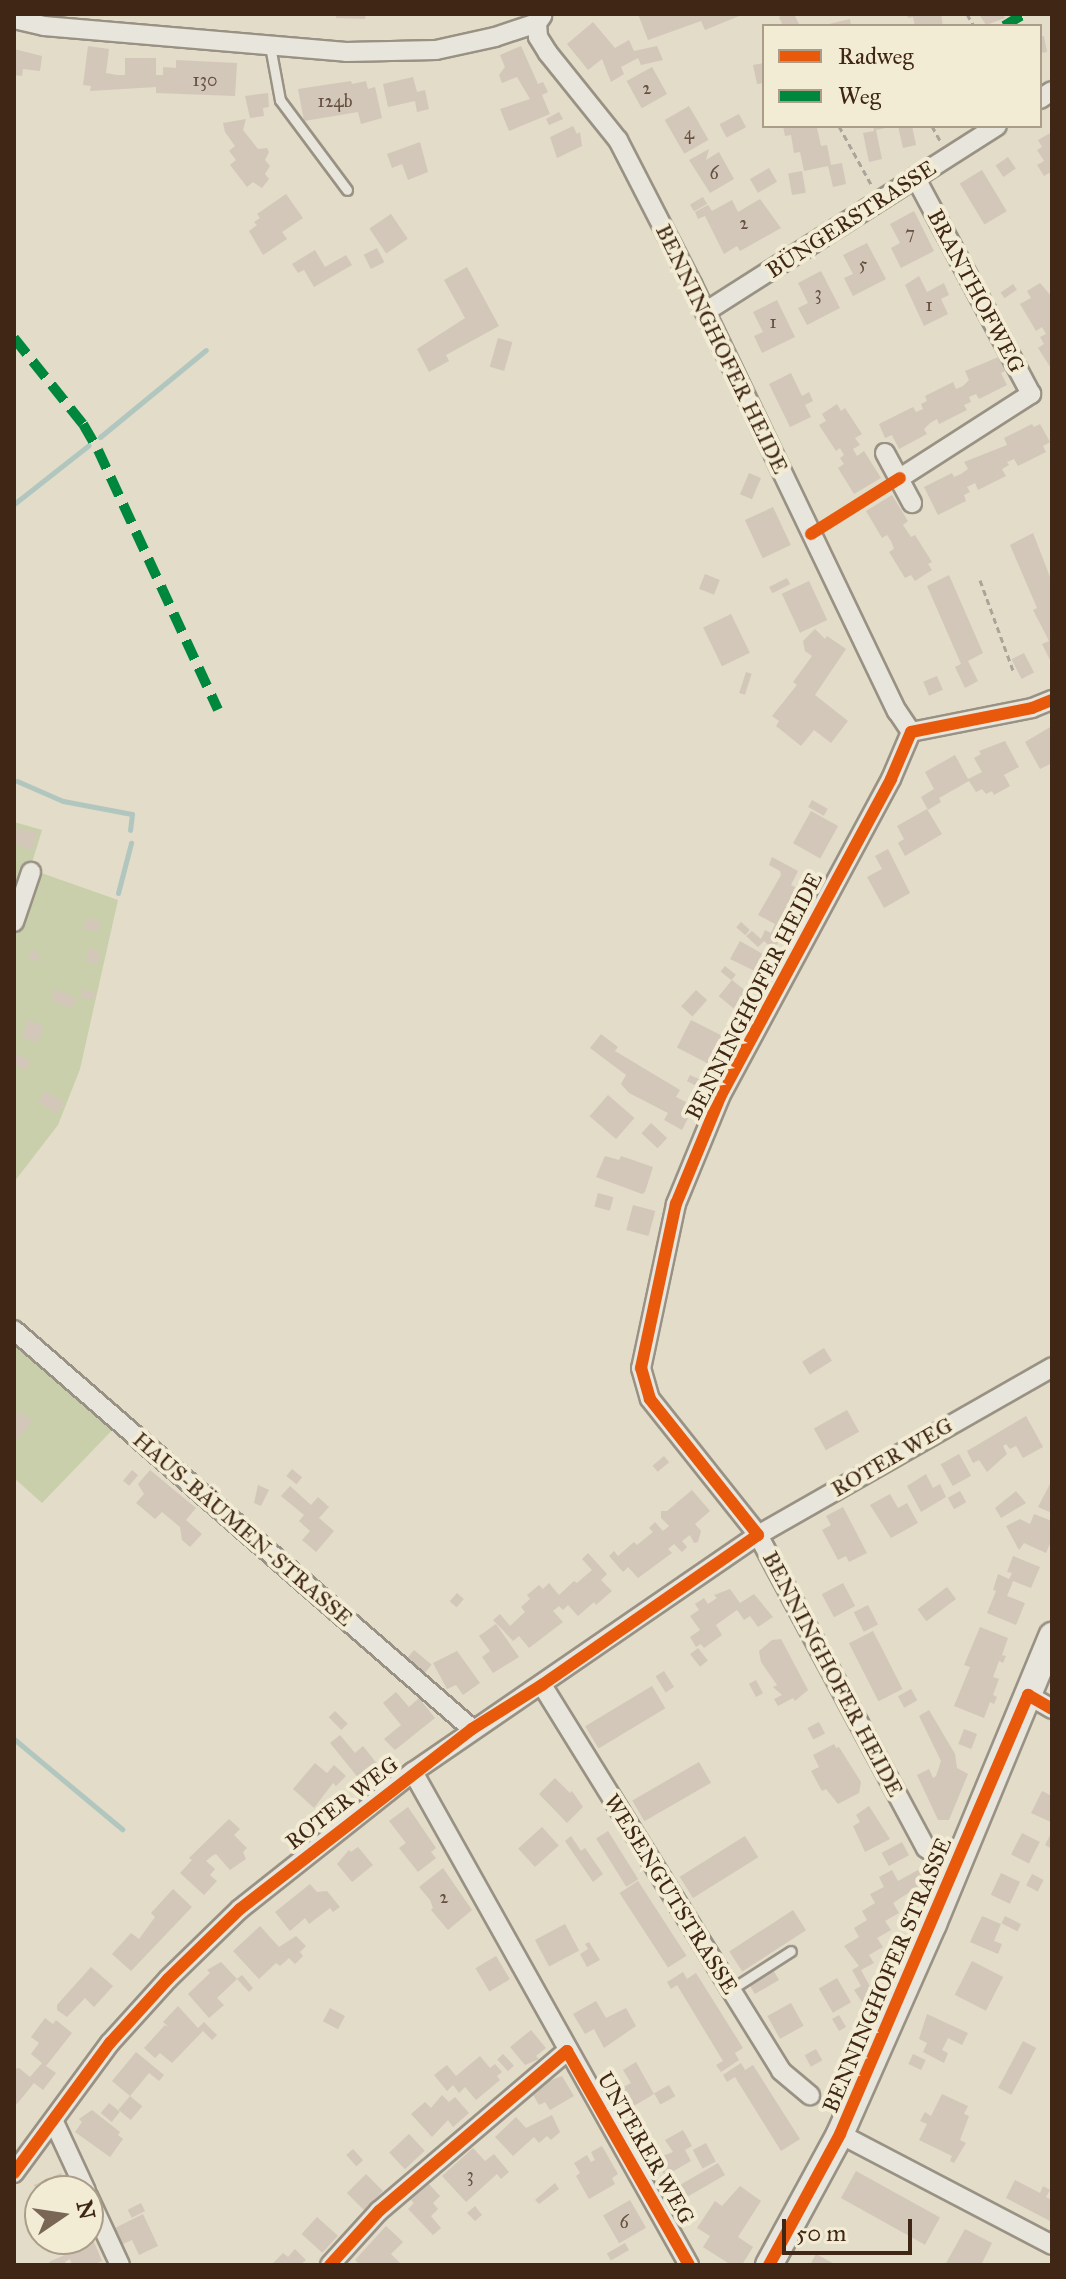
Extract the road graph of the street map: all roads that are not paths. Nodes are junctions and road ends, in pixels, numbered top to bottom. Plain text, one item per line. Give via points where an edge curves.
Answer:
1 (541, 18) edge
2 (14, 19) edge
3 (270, 46) junction
4 (994, 128) edge
5 (915, 177) junction
6 (347, 190) dead end
7 (705, 312) junction
8 (885, 453) dead end
9 (900, 478) junction
10 (912, 503) dead end
11 (1052, 700) edge
12 (911, 732) junction
13 (31, 872) dead end
14 (14, 922) edge
15 (14, 1330) edge
16 (1052, 1367) edge
17 (758, 1535) junction
18 (1052, 1636) edge
19 (542, 1685) junction
20 (1028, 1695) junction
21 (1052, 1709) edge
22 (472, 1729) junction
23 (413, 1772) junction
24 (956, 1869) junction
25 (791, 1951) dead end
26 (730, 1990) junction
27 (567, 2051) junction
28 (810, 2095) dead end
29 (54, 2122) junction
30 (840, 2134) junction
31 (14, 2173) edge
32 (78, 2175) edge
33 (104, 2231) edge
34 (1052, 2245) edge
35 (120, 2265) edge
36 (330, 2265) edge
37 (689, 2265) edge
38 (769, 2265) edge

1 - 3 street via 495,37 436,50 346,52
1 - 7 street, BENNINGHOFER HEIDE via 538,37 618,140
2 - 3 street
3 - 6 lane via 280,100
4 - 5 street, BÜNGERSTRASSE
5 - 7 street, BÜNGERSTRASSE
5 - 9 street, BRANTHOFWEG via 1031,394
7 - 12 street, BENNINGHOFER HEIDE
8 - 9 street
9 - 10 street
11 - 12 street
12 - 17 street, BENNINGHOFER HEIDE via 891,779 720,1097 676,1204 650,1310 641,1368 650,1399
13 - 14 street
15 - 22 street, HAUS-BÄUMEN-STRASSE
16 - 17 street, ROTER WEG
17 - 19 street, ROTER WEG
17 - 24 street, BENNINGHOFER HEIDE via 926,1848
18 - 20 main road, BENNINGHOFER STRASSE
19 - 22 street, ROTER WEG
19 - 26 street, WESENGUTSTRASSE
20 - 21 street
20 - 24 main road, BENNINGHOFER STRASSE
22 - 23 street, ROTER WEG
23 - 27 street, UNTERER WEG
23 - 29 street, ROTER WEG via 240,1909 178,1969 110,2043
24 - 30 main road, BENNINGHOFER STRASSE
25 - 26 lane
26 - 28 street, WESENGUTSTRASSE via 781,2071
27 - 36 street via 379,2211
27 - 37 street, UNTERER WEG
29 - 31 street, ROTER WEG
29 - 32 street
30 - 34 street
30 - 38 main road, BENNINGHOFER STRASSE
33 - 35 street

